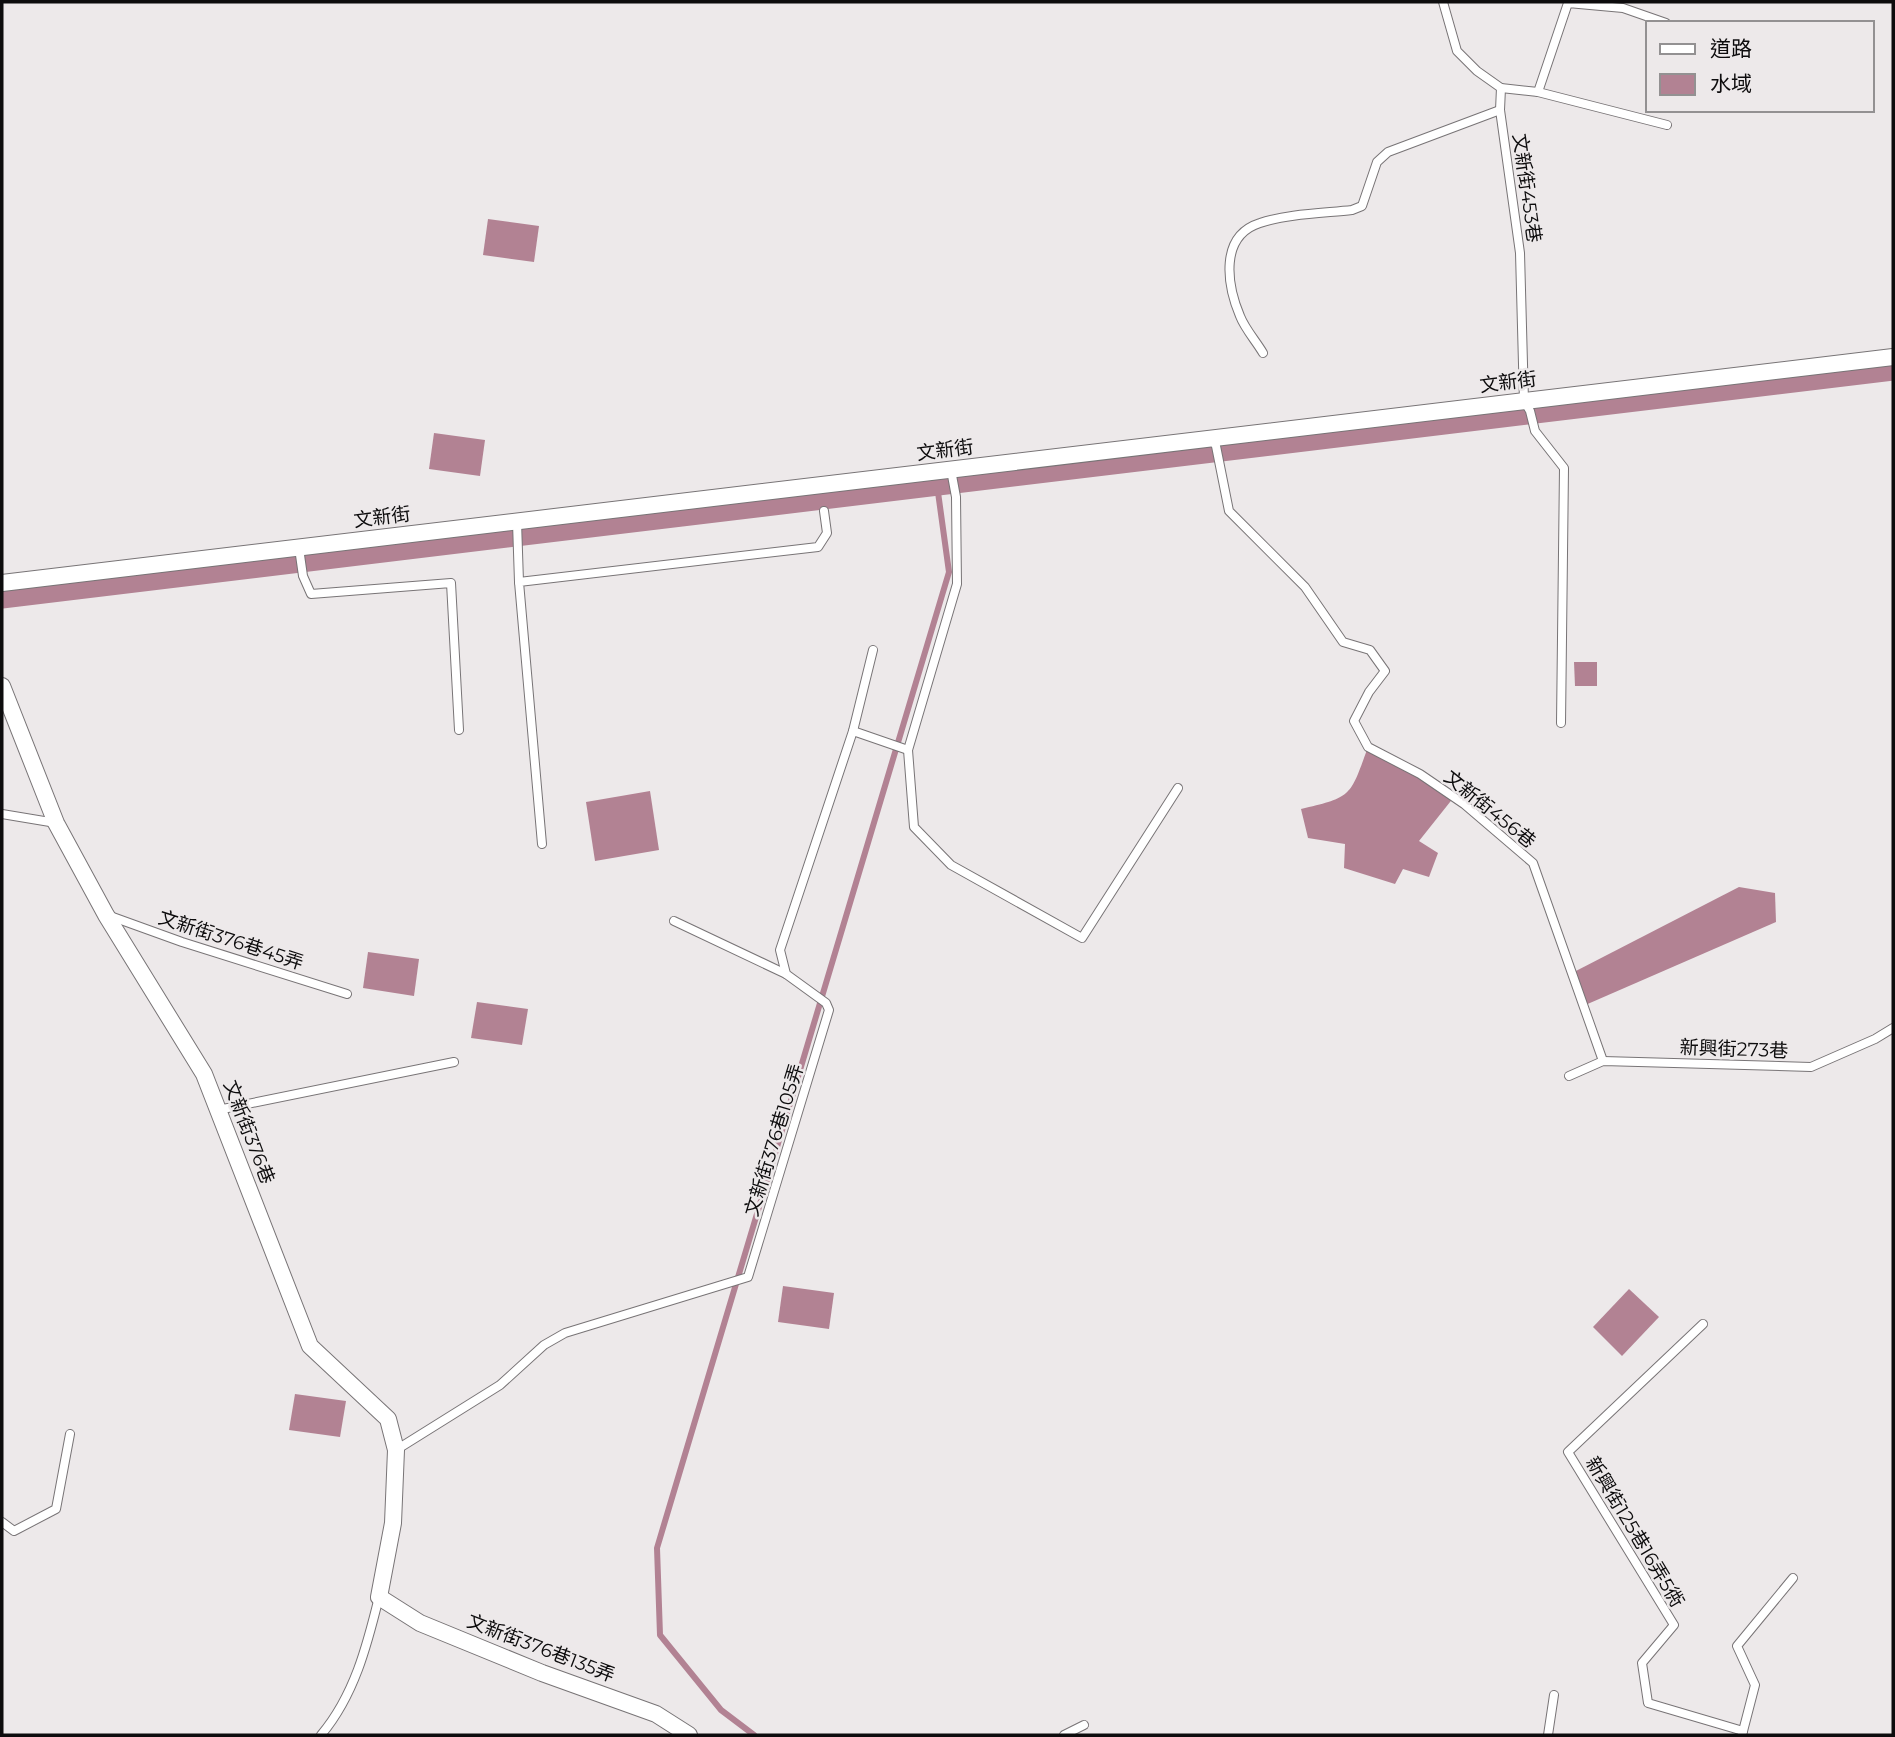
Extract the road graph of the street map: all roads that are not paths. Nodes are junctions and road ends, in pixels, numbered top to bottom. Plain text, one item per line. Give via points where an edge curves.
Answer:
1 (1443, 2) edge
2 (1567, 3) edge
3 (1660, 21) edge
4 (1501, 88) junction
5 (1538, 92) junction
6 (1500, 110) junction
7 (1667, 125) dead end
8 (1264, 353) dead end
9 (1893, 357) edge
10 (1527, 406) junction
11 (1214, 442) junction
12 (952, 476) junction
13 (824, 511) dead end
14 (517, 528) junction
15 (299, 551) junction
16 (519, 582) junction
17 (2, 583) edge
18 (873, 650) dead end
19 (2, 686) edge
20 (1561, 723) dead end
21 (458, 730) dead end
22 (853, 731) junction
23 (906, 749) junction
24 (1178, 788) dead end
25 (2, 814) edge
26 (56, 823) junction
27 (542, 844) dead end
28 (106, 915) junction
29 (674, 921) dead end
30 (786, 974) junction
31 (347, 994) dead end
32 (1893, 1028) edge
33 (1602, 1061) junction
34 (454, 1062) dead end
35 (1569, 1076) dead end
36 (218, 1110) junction
37 (1703, 1324) dead end
38 (70, 1434) dead end
39 (396, 1450) junction
40 (2, 1522) edge
41 (1793, 1578) dead end
42 (379, 1597) junction
43 (1554, 1695) dead end
44 (1084, 1724) dead end
45 (1743, 1733) edge
46 (321, 1735) edge
47 (689, 1735) edge
48 (1064, 1735) edge
49 (1548, 1735) edge

1 - 4 lane via 1457,51
2 - 3 lane via 1623,8
2 - 5 lane
4 - 5 lane
4 - 6 lane, 文新街453巷
5 - 7 lane
6 - 8 lane via 1388,152 1377,162 1362,206 1258,223 1236,239 1228,273 1240,317
6 - 10 lane, 文新街453巷 via 1520,253
9 - 10 street, 文新街
10 - 11 street, 文新街
10 - 20 lane via 1535,431 1564,468
11 - 12 street, 文新街
11 - 33 lane, 文新街456巷 via 1229,511 1305,587 1343,642 1370,650 1385,671 1354,721 1368,747 1464,804 1533,863
12 - 14 street, 文新街
12 - 23 lane via 957,584
13 - 16 lane via 827,533 818,547
14 - 15 street, 文新街
14 - 16 lane
15 - 17 street, 文新街
15 - 21 lane via 311,594 451,583
16 - 27 lane
18 - 22 lane
19 - 26 street, 文新街376巷
22 - 23 lane
22 - 30 lane via 780,950
23 - 24 lane via 914,827 951,865 1082,938
25 - 26 lane
26 - 28 street, 文新街376巷
28 - 31 lane, 文新街376巷45弄
28 - 36 street, 文新街376巷 via 204,1074
29 - 30 lane, 文新街376巷105弄
30 - 39 lane, 文新街376巷105弄 via 829,1010 746,1278 565,1333 544,1345 500,1385
32 - 33 lane, 新興街273巷 via 1811,1067
33 - 35 lane, 新興街273巷
34 - 36 lane
36 - 39 street, 文新街376巷 via 310,1346 388,1419
37 - 45 lane, 新興街125巷16弄5衖 via 1568,1452 1674,1625 1642,1663 1648,1703
38 - 40 lane via 56,1508 14,1531
39 - 42 street, 文新街376巷 via 393,1523
41 - 45 lane via 1737,1646 1755,1685
42 - 46 lane via 365,1654 335,1719
42 - 47 street, 文新街376巷135弄 via 420,1623 656,1714
43 - 49 lane
44 - 48 lane

